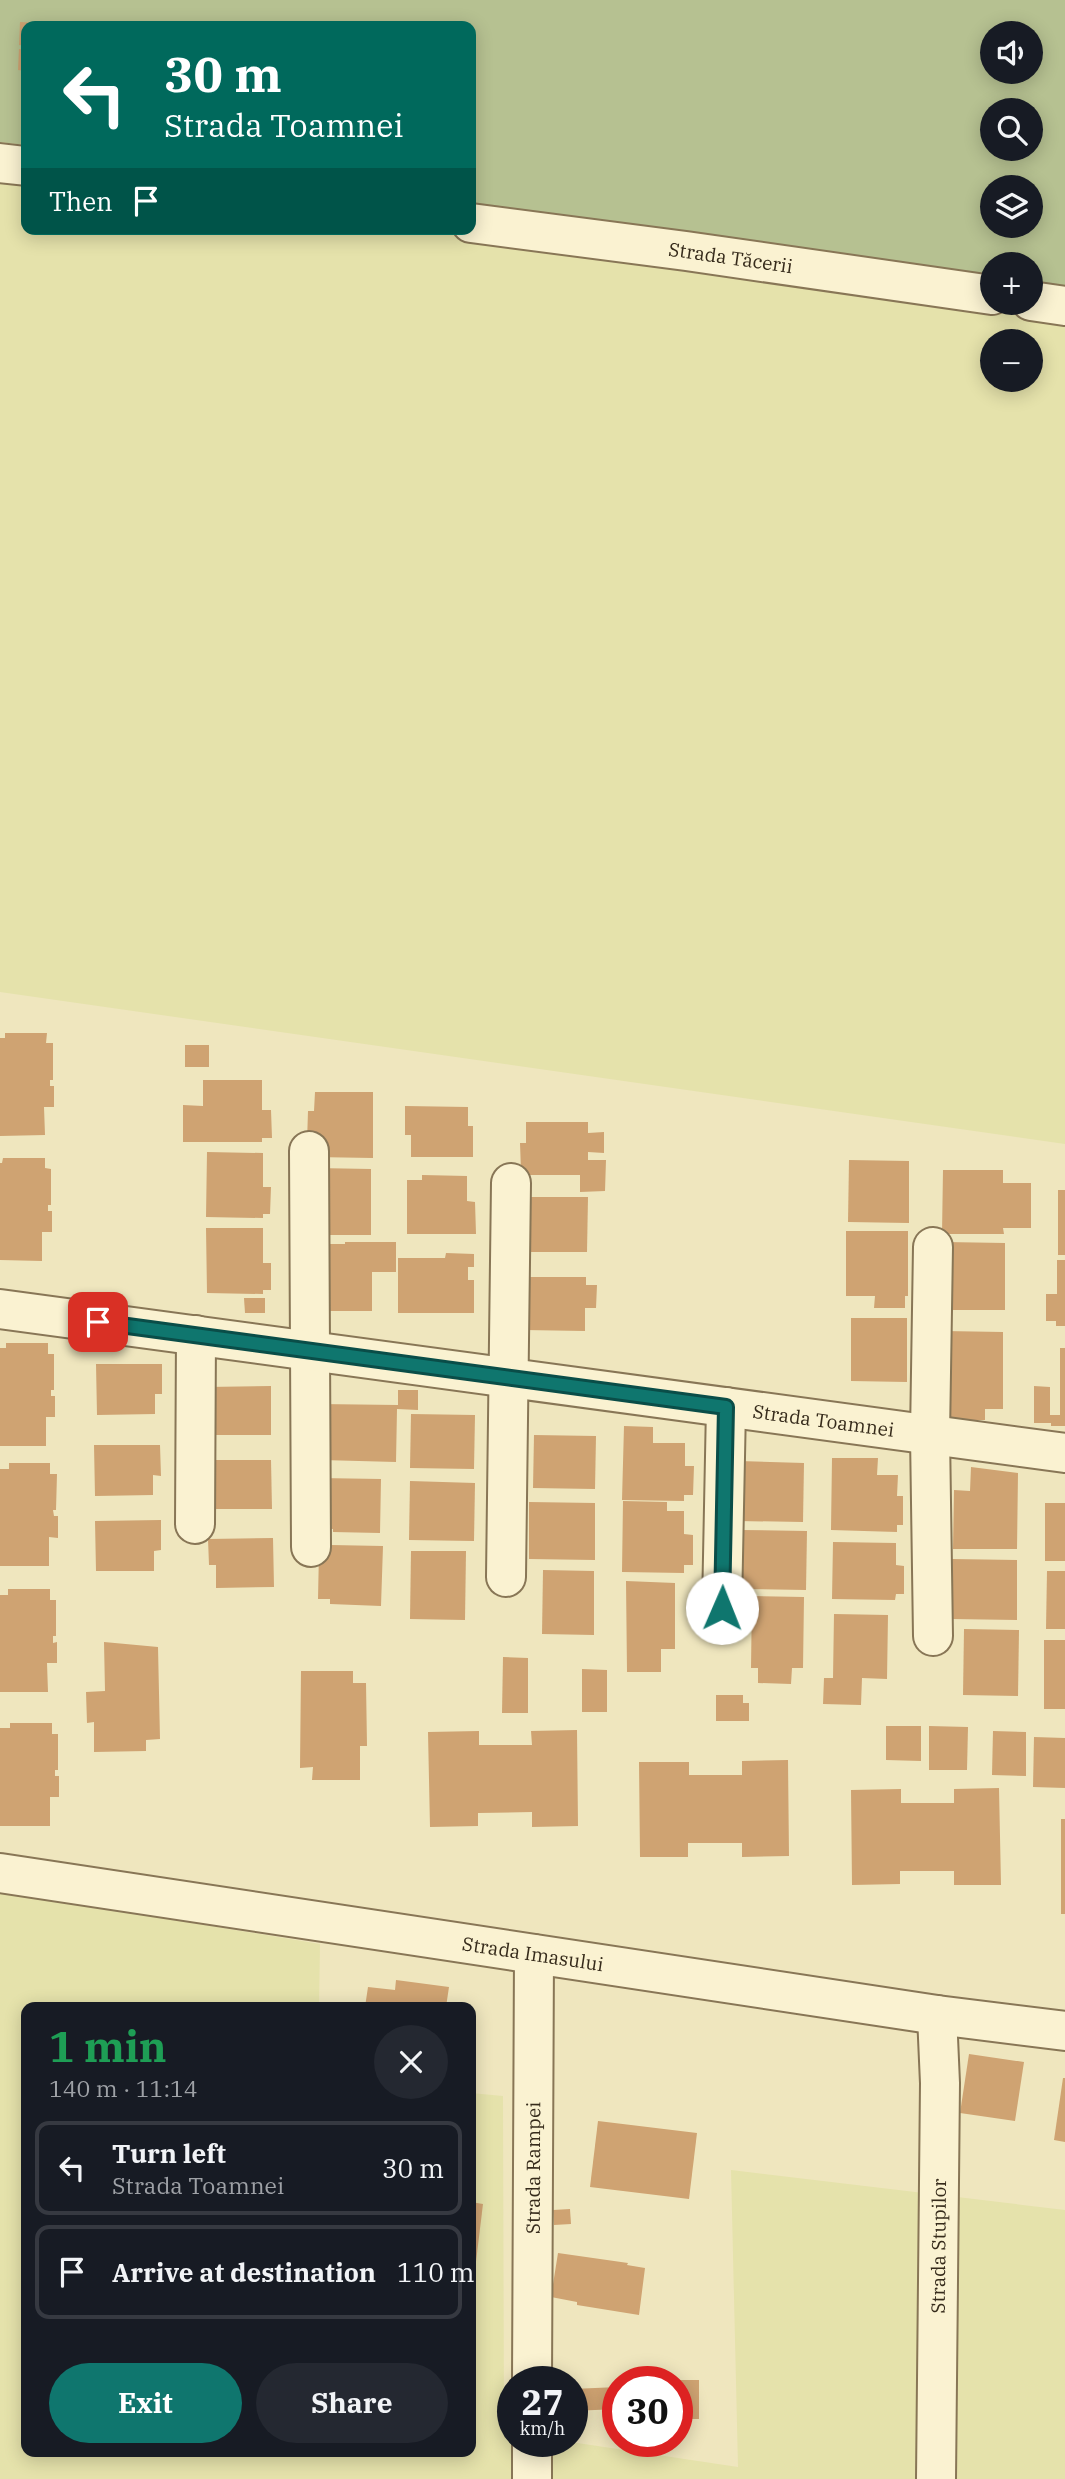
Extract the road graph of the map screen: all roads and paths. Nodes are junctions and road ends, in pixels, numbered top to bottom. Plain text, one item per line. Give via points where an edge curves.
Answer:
1 (0, 163) edge
2 (21, 165) edge
3 (476, 224) edge
4 (980, 293) edge
5 (1043, 303) edge
6 (1065, 306) edge
7 (309, 1151) dead end
8 (511, 1183) dead end
9 (933, 1247) dead end
10 (0, 1309) edge
11 (196, 1335) junction
12 (310, 1351) junction
13 (508, 1378) junction
14 (726, 1407) junction
15 (930, 1435) junction
16 (1065, 1453) edge
17 (195, 1524) dead end
18 (311, 1547) dead end
19 (506, 1577) dead end
20 (722, 1608) dead end
21 (933, 1636) dead end
22 (0, 1873) edge
23 (534, 1954) junction
24 (937, 2015) junction
25 (1065, 2031) edge
26 (532, 2366) edge
27 (532, 2457) edge
28 (532, 2479) edge
29 (936, 2479) edge

1 - 2 street
3 - 4 street, Strada Tăcerii
5 - 6 street
7 - 12 street
8 - 13 street
9 - 15 street
10 - 11 street, Strada Toamnei
11 - 12 street, Strada Toamnei
11 - 17 street
12 - 13 street, Strada Toamnei
12 - 18 street
13 - 14 street, Strada Toamnei
13 - 19 street
14 - 15 street, Strada Toamnei
14 - 20 street
15 - 16 street, Strada Toamnei
15 - 21 street
22 - 23 street, Strada Imasului
23 - 24 street, Strada Imasului
23 - 26 street, Strada Rampei
24 - 25 street, Strada Imasului
24 - 29 street, Strada Stupilor
27 - 28 street

